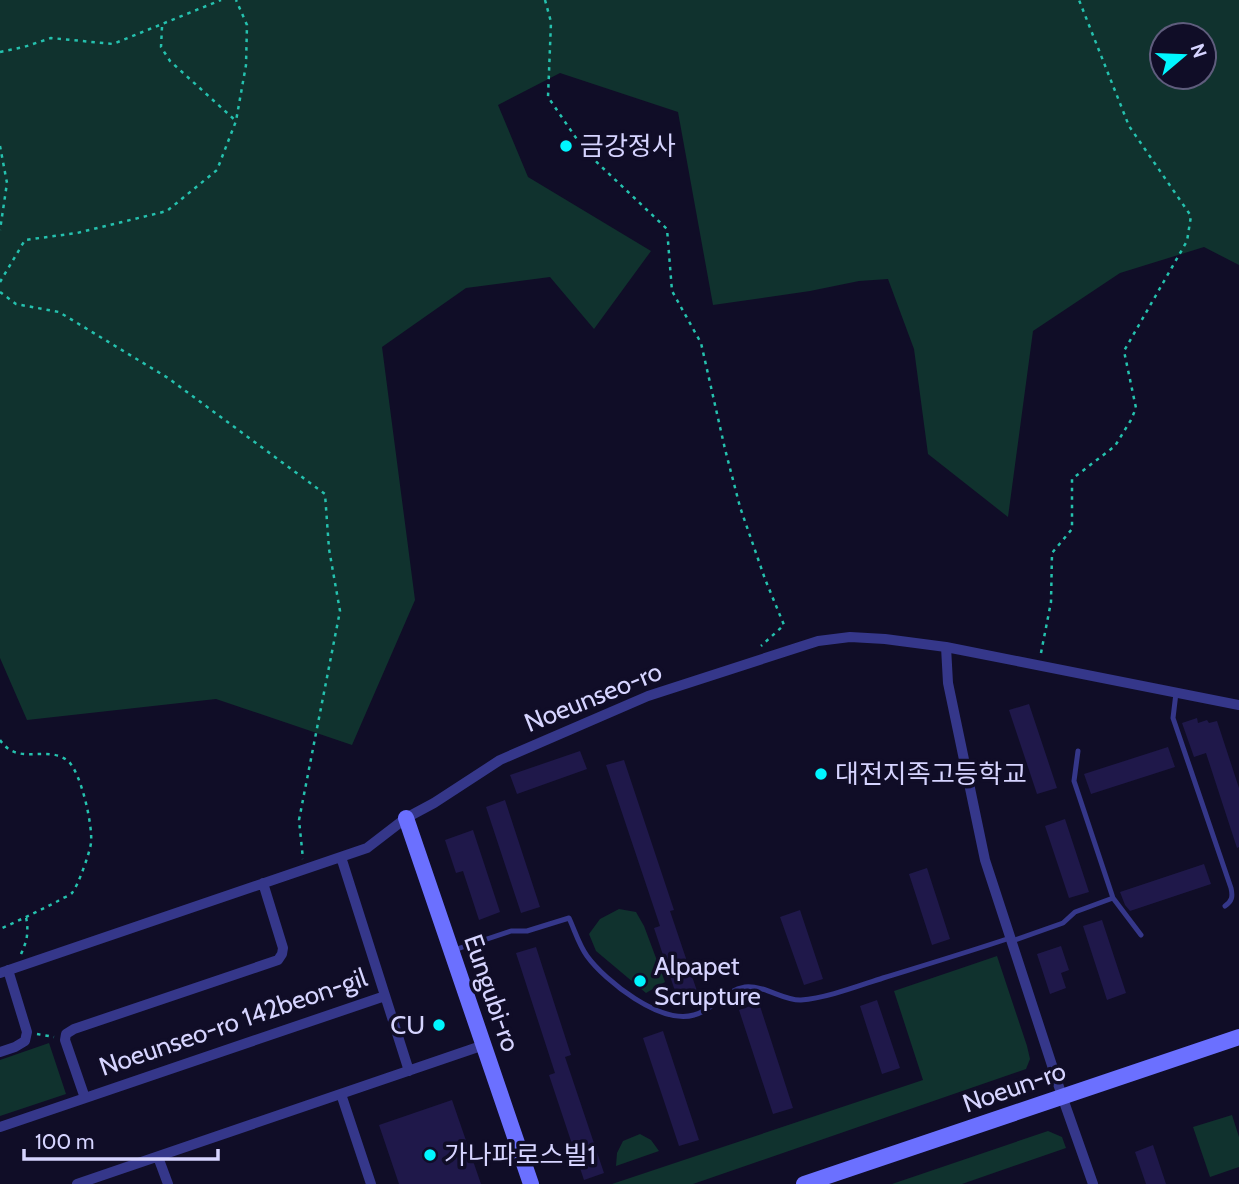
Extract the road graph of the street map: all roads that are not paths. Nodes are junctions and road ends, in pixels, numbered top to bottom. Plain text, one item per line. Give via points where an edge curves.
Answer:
1 (946, 647) junction
2 (1176, 693) junction
3 (1239, 705) edge
4 (1078, 751) dead end
5 (406, 818) junction
6 (341, 857) junction
7 (263, 883) junction
8 (1113, 898) junction
9 (1224, 906) dead end
10 (1141, 935) dead end
11 (1010, 940) junction
12 (451, 951) junction
13 (4, 972) edge
14 (385, 996) junction
15 (1239, 1037) edge
16 (484, 1045) junction
17 (0, 1052) edge
18 (409, 1071) junction
19 (341, 1094) junction
20 (1062, 1096) junction
21 (85, 1098) junction
22 (0, 1127) edge
23 (158, 1157) junction
24 (77, 1184) edge
25 (168, 1184) edge
26 (372, 1184) edge
27 (531, 1184) edge
28 (804, 1184) edge
29 (1093, 1184) edge

1 - 2 street, Noeunseo-ro
1 - 5 street, Noeunseo-ro via 850,637 818,641 648,696 500,760
1 - 11 street via 948,683 985,860
2 - 3 street, Noeunseo-ro
2 - 9 lane via 1173,718 1231,888 1230,902
4 - 8 lane via 1074,781
5 - 6 street, Noeunseo-ro via 367,848
5 - 12 street, Eungubi-ro
6 - 7 street, Noeunseo-ro
6 - 14 street, Noeunseo-ro 142beon-gil
7 - 13 street, Noeunseo-ro
7 - 21 street via 283,948 278,960 66,1034
8 - 10 lane
8 - 11 lane via 1075,912 1063,923
11 - 12 lane via 809,999 766,989 733,990 701,1013 682,1017 649,1007 612,982 589,958 569,918
11 - 20 street
12 - 16 street, Eungubi-ro
13 - 17 street via 26,1037
14 - 18 street
14 - 21 street, Noeunseo-ro 142beon-gil
15 - 20 street, Noeun-ro
16 - 18 street
16 - 27 street, Eungubi-ro
18 - 19 street
19 - 23 street
19 - 26 street
20 - 28 street, Noeun-ro
20 - 29 street
21 - 22 street, Noeunseo-ro 142beon-gil
23 - 24 street
23 - 25 street

